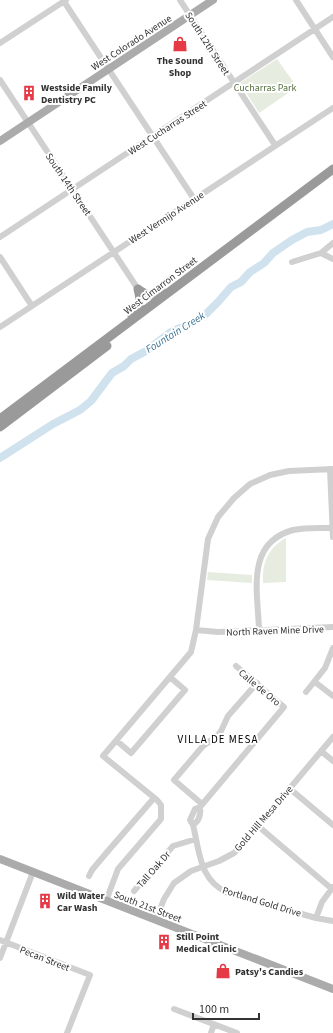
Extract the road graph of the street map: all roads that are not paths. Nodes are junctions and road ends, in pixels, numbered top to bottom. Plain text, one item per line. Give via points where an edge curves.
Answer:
1 (64, 0) edge
2 (180, 0) edge
3 (213, 0) edge
4 (296, 0) edge
5 (190, 15) junction
6 (333, 17) edge
7 (315, 29) junction
8 (0, 43) edge
9 (333, 57) edge
10 (108, 69) junction
11 (0, 80) edge
12 (234, 83) junction
13 (333, 108) edge
14 (28, 123) junction
15 (152, 136) junction
16 (0, 141) edge
17 (275, 146) junction
18 (333, 169) edge
19 (333, 177) edge
20 (72, 190) junction
21 (194, 199) junction
22 (0, 237) edge
23 (333, 243) edge
24 (114, 252) junction
25 (321, 253) junction
26 (0, 257) edge
27 (333, 259) edge
28 (292, 262) dead end
29 (186, 280) junction
30 (138, 288) junction
31 (32, 306) junction
32 (0, 327) edge
33 (112, 335) junction
34 (0, 419) edge
35 (0, 427) edge
36 (332, 469) edge
37 (333, 528) edge
38 (333, 537) edge
39 (333, 627) edge
40 (196, 630) junction
41 (259, 630) junction
42 (333, 648) edge
43 (236, 666) dead end
44 (171, 678) junction
45 (315, 682) junction
46 (256, 683) junction
47 (306, 692) dead end
48 (333, 696) edge
49 (333, 737) edge
50 (117, 741) junction
51 (321, 751) junction
52 (333, 761) edge
53 (289, 788) junction
54 (154, 798) junction
55 (201, 805) junction
56 (333, 825) edge
57 (258, 826) junction
58 (196, 839) junction
59 (0, 859) edge
60 (203, 866) junction
61 (33, 872) junction
62 (89, 876) dead end
63 (332, 888) edge
64 (134, 891) dead end
65 (106, 901) junction
66 (316, 918) junction
67 (156, 920) junction
68 (333, 921) edge
69 (3, 942) edge
70 (0, 958) edge
71 (333, 989) edge
72 (174, 1009) dead end
73 (217, 1025) junction
74 (67, 1033) edge
75 (211, 1033) edge
76 (217, 1033) edge
77 (237, 1033) edge

1 - 8 street
1 - 10 street
2 - 5 street, South 12th Street
3 - 5 main road, West Colorado Avenue
4 - 7 street
5 - 10 main road, West Colorado Avenue
5 - 12 street, South 12th Street
6 - 7 street, West Cucharras Street
7 - 9 street
7 - 12 street, West Cucharras Street
10 - 14 main road, West Colorado Avenue
10 - 15 street
11 - 14 street, South 14th Street
12 - 15 street, West Cucharras Street
12 - 17 street, South 12th Street
13 - 17 street, West Vermijo Avenue
14 - 16 main road, West Colorado Avenue
14 - 20 street, South 14th Street
15 - 20 street, West Cucharras Street
15 - 21 street
17 - 21 street, West Vermijo Avenue
18 - 29 highway, West Cimarron Street
19 - 35 highway, West Cimarron Street
20 - 22 street, West Cucharras Street
20 - 24 street, South 14th Street
21 - 24 street, West Vermijo Avenue
23 - 25 street
24 - 30 street, South 14th Street
24 - 31 street, West Vermijo Avenue
25 - 27 street
25 - 28 street
26 - 31 street
29 - 30 highway via 156,296 150,296
29 - 33 highway, West Cimarron Street
30 - 33 highway via 138,309
31 - 32 street, West Vermijo Avenue
33 - 34 highway, West Cimarron Street
36 - 37 street
36 - 40 street via 289,471 270,475 250,484 234,498 218,517 208,539
37 - 38 street
37 - 41 street via 287,532 271,542 263,552 257,566
39 - 41 street, North Raven Mine Drive
40 - 41 street, North Raven Mine Drive
40 - 44 street via 191,652
42 - 45 street via 325,668
43 - 46 street, Calle de Oro
44 - 50 street
44 - 50 street via 185,690 176,702 131,753
45 - 47 street
45 - 48 street
46 - 55 street via 228,716 217,736 203,746 174,780
46 - 55 street, Calle de Oro via 284,707
49 - 51 street, Gold Hill Mesa Drive
50 - 54 street via 103,756
51 - 52 street
51 - 53 street, Gold Hill Mesa Drive
53 - 56 street
53 - 57 street, Gold Hill Mesa Drive
54 - 62 street
54 - 65 street via 161,806 161,819 118,868
55 - 58 street, Portland Gold Drive via 195,809 190,820
57 - 60 street, Gold Hill Mesa Drive via 234,853
57 - 63 street
58 - 60 street, Portland Gold Drive
58 - 64 street, Tall Oak Dr via 173,846
59 - 61 main road, South 21st Street
60 - 66 street, Portland Gold Drive via 210,880 228,893
60 - 67 street, Gold Hill Mesa Drive via 174,883
61 - 65 main road, South 21st Street
61 - 69 street
63 - 66 street via 320,906
65 - 67 main road, South 21st Street
66 - 68 street, Portland Gold Drive
67 - 71 main road, South 21st Street
69 - 70 street
69 - 74 street, Pecan Street via 90,975
72 - 73 street
73 - 75 street
73 - 76 street
73 - 77 street

